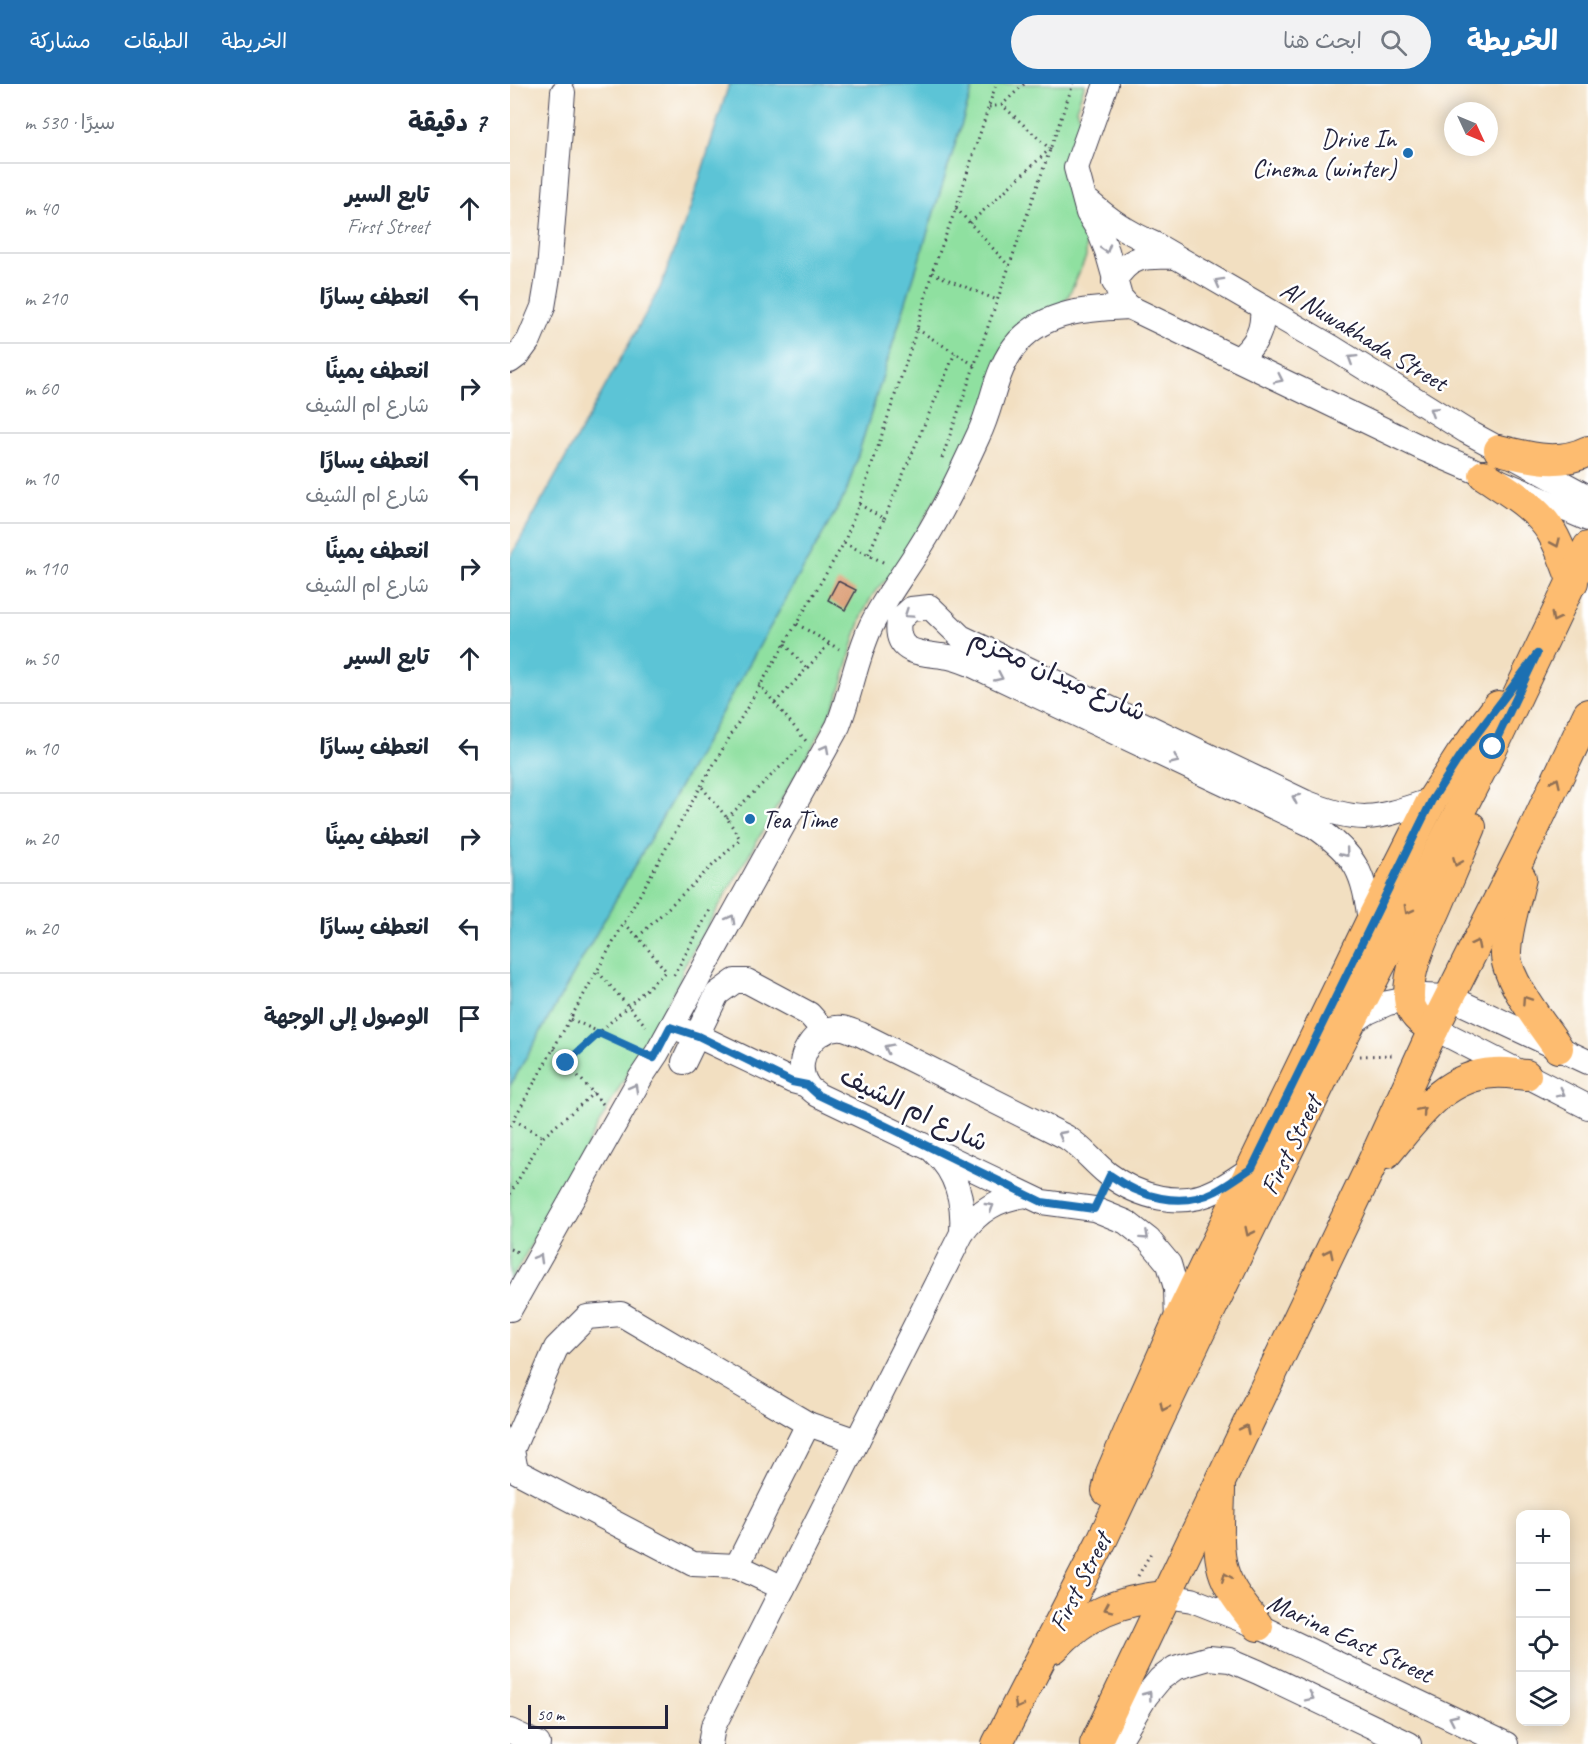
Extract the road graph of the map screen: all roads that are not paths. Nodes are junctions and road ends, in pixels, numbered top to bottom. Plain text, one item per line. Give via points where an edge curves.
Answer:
1 (1106, 84) edge
2 (563, 92) dead end
3 (1083, 196) junction
4 (1175, 257) junction
5 (1114, 282) junction
6 (1263, 307) junction
7 (1129, 308) junction
8 (1238, 359) junction
9 (510, 362) edge
10 (1588, 451) edge
11 (1492, 462) junction
12 (1588, 497) edge
13 (1588, 519) edge
14 (1588, 547) edge
15 (1573, 582) junction
16 (1537, 654) junction
17 (1588, 714) edge
18 (1493, 747) junction
19 (1432, 800) junction
20 (1531, 835) junction
21 (1370, 923) junction
22 (1449, 997) junction
23 (1409, 998) junction
24 (1350, 1024) junction
25 (670, 1027) junction
26 (1434, 1028) junction
27 (825, 1032) junction
28 (698, 1036) junction
29 (1558, 1048) junction
30 (684, 1062) dead end
31 (1588, 1062) edge
32 (1526, 1075) junction
33 (807, 1085) junction
34 (1588, 1107) edge
35 (925, 1145) junction
36 (1252, 1168) junction
37 (1369, 1170) junction
38 (1110, 1175) junction
39 (1026, 1195) junction
40 (1094, 1209) junction
41 (962, 1233) junction
42 (510, 1309) edge
43 (1177, 1323) junction
44 (808, 1424) junction
45 (857, 1441) junction
46 (1220, 1482) junction
47 (1103, 1538) junction
48 (737, 1566) junction
49 (783, 1588) junction
50 (1165, 1596) junction
51 (1258, 1626) junction
52 (1038, 1666) junction
53 (510, 1731) edge
54 (538, 1744) edge
55 (710, 1744) edge
56 (997, 1744) edge
57 (1095, 1744) edge
58 (1117, 1744) edge
59 (1408, 1744) edge
60 (1506, 1744) edge

1 - 3 street via 1076,168
2 - 9 street via 543,307 529,340
3 - 4 street, Al Nuwakhada Street via 1119,226
3 -> 5 street via 1107,251
4 - 5 street via 1151,256 1133,261
6 -> 4 street, Al Nuwakhada Street
5 - 7 street
6 - 8 street via 1261,330 1250,349
11 -> 6 street, Al Nuwakhada Street via 1333,348
7 - 8 street, Al Nuwakhada Street
25 -> 7 street via 838,726 870,627 944,509 983,427 997,377 1008,356 1038,325 1060,316 1083,310
8 -> 11 street, Al Nuwakhada Street via 1424,449
10 - 11 main road via 1547,460
11 - 12 street, Al Nuwakhada Street
11 - 13 street, Al Nuwakhada Street
11 -> 15 main road via 1516,497 1552,532
14 - 15 main road, First Street
15 -> 16 main road, First Street
16 - 18 main road, First Street
16 - 19 main road
20 -> 17 main road
18 -> 23 main road via 1484,797 1418,952
18 -> 24 main road, First Street
19 - 21 main road
19 -> 21 street, شارع ميدان محزم via 1369,818 1331,812 961,637 930,607 911,609 899,620 901,641 915,652 970,664 1314,826 1333,839 1359,871 1367,891
22 -> 20 main road
29 -> 20 main road via 1517,987 1506,956
21 - 36 main road
22 - 23 street
22 - 26 main road
22 - 29 street
23 - 24 street via 1388,1003
23 - 26 main road via 1419,1020
24 -> 47 main road, First Street
25 - 28 street
42 -> 25 street via 641,1077 642,1049
26 - 32 street
26 - 37 main road
27 - 28 street via 809,1014 747,981 735,981 717,994
27 - 33 street, شارع ام الشيف via 804,1052
38 -> 27 street, شارع ام الشيف via 1066,1137 860,1034 841,1028
28 - 30 street
28 - 33 street via 792,1082
29 - 31 street
32 -> 34 street
37 -> 32 main road via 1425,1108 1454,1084 1493,1072
33 - 35 street, شارع ام الشيف via 818,1095
35 - 39 street, شارع ام الشيف
35 - 41 street via 948,1168 956,1183
36 - 38 street, شارع ام الشيف via 1216,1191 1193,1198 1159,1199
36 - 43 main road
46 -> 37 main road
38 - 40 street
39 - 40 street, شارع ام الشيف via 1042,1202
41 -> 39 street via 977,1215 996,1202
40 -> 43 street, شارع ام الشيف via 1140,1231 1169,1264 1176,1288
41 - 45 street
43 - 47 main road via 1111,1473 1101,1510
44 - 45 street
44 - 48 street
44 - 48 street via 621,1314 586,1317 556,1348 512,1450 516,1471 693,1564
45 - 49 street
46 - 50 main road
51 -> 46 main road via 1230,1587 1223,1568
47 - 52 main road, First Street
48 - 49 street
49 - 55 street via 713,1727
50 - 51 street, Marina East Street via 1192,1600
50 -> 52 main road via 1135,1599 1098,1613 1059,1643
50 - 57 main road
60 -> 51 street, Marina East Street
52 -> 56 main road, First Street
53 - 54 street
58 -> 59 street via 1160,1679 1175,1668 1209,1658 1230,1660

